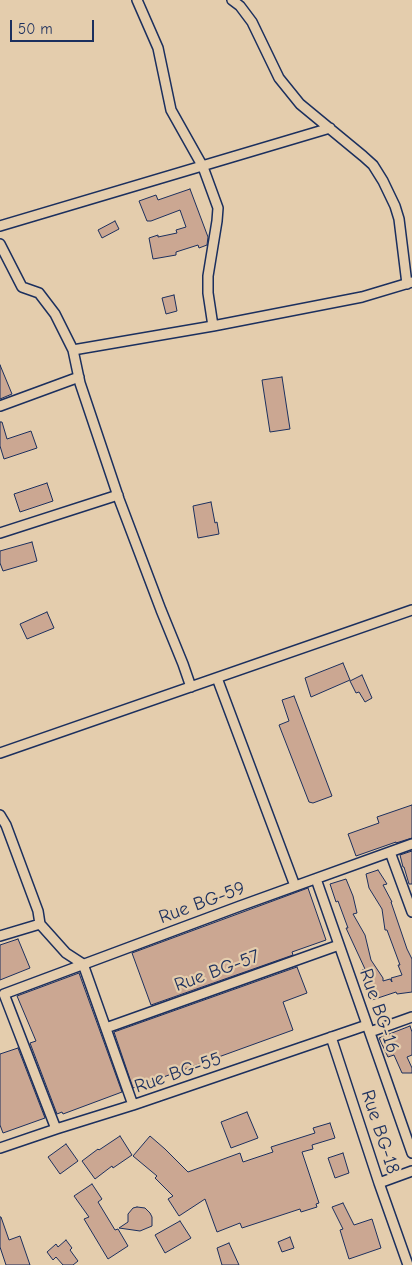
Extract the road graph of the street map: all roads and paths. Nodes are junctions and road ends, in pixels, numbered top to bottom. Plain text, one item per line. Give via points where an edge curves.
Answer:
1 (137, 0) edge
2 (232, 0) edge
3 (330, 128) junction
4 (203, 167) junction
5 (0, 226) edge
6 (0, 244) edge
7 (409, 283) edge
8 (212, 326) junction
9 (73, 350) junction
10 (79, 377) junction
11 (0, 406) edge
12 (118, 495) junction
13 (1, 531) edge
14 (412, 610) edge
15 (216, 678) junction
16 (191, 686) junction
17 (0, 753) edge
18 (0, 814) edge
19 (412, 844) edge
20 (390, 852) junction
21 (316, 879) junction
22 (295, 886) junction
23 (412, 912) edge
24 (40, 924) junction
25 (0, 936) edge
26 (339, 945) junction
27 (83, 964) junction
28 (2, 993) edge
29 (412, 1017) edge
30 (106, 1028) junction
31 (368, 1028) junction
32 (331, 1037) junction
33 (133, 1106) junction
34 (56, 1129) junction
35 (0, 1148) edge
36 (412, 1153) edge
37 (412, 1171) edge
38 (379, 1183) junction
39 (408, 1265) edge

1 - 4 street via 158,48 171,110
2 - 3 street via 252,22 279,78 300,104
3 - 4 street
3 - 7 street via 373,165 395,206
4 - 5 street
4 - 8 street via 218,208 208,276
6 - 9 street via 22,287 38,293 55,314
7 - 8 street via 362,297
8 - 9 street
9 - 10 street
10 - 11 street
10 - 12 street
12 - 13 street
12 - 16 street
14 - 15 street
15 - 16 street
15 - 22 street
16 - 17 street
18 - 24 street via 38,911
19 - 20 street, Rue BG-59
20 - 21 street, Rue BG-59
20 - 23 street
21 - 22 street, Rue BG-59
21 - 26 street, Rue BG-16
22 - 27 street, Rue BG-59
24 - 25 street
24 - 27 street via 66,953
26 - 30 street, Rue BG-57
26 - 31 street, Rue BG-16
27 - 28 street, Rue BG-59
27 - 30 street
28 - 34 street
29 - 31 street, Rue BG-55
30 - 33 street
31 - 32 street, Rue BG-55
31 - 36 street, Rue BG-16
32 - 33 street, Rue BG-55
32 - 38 street, Rue BG-18
33 - 34 street, Rue BG-55
34 - 35 street, Rue BG-55
37 - 38 street
38 - 39 street, Rue BG-18

